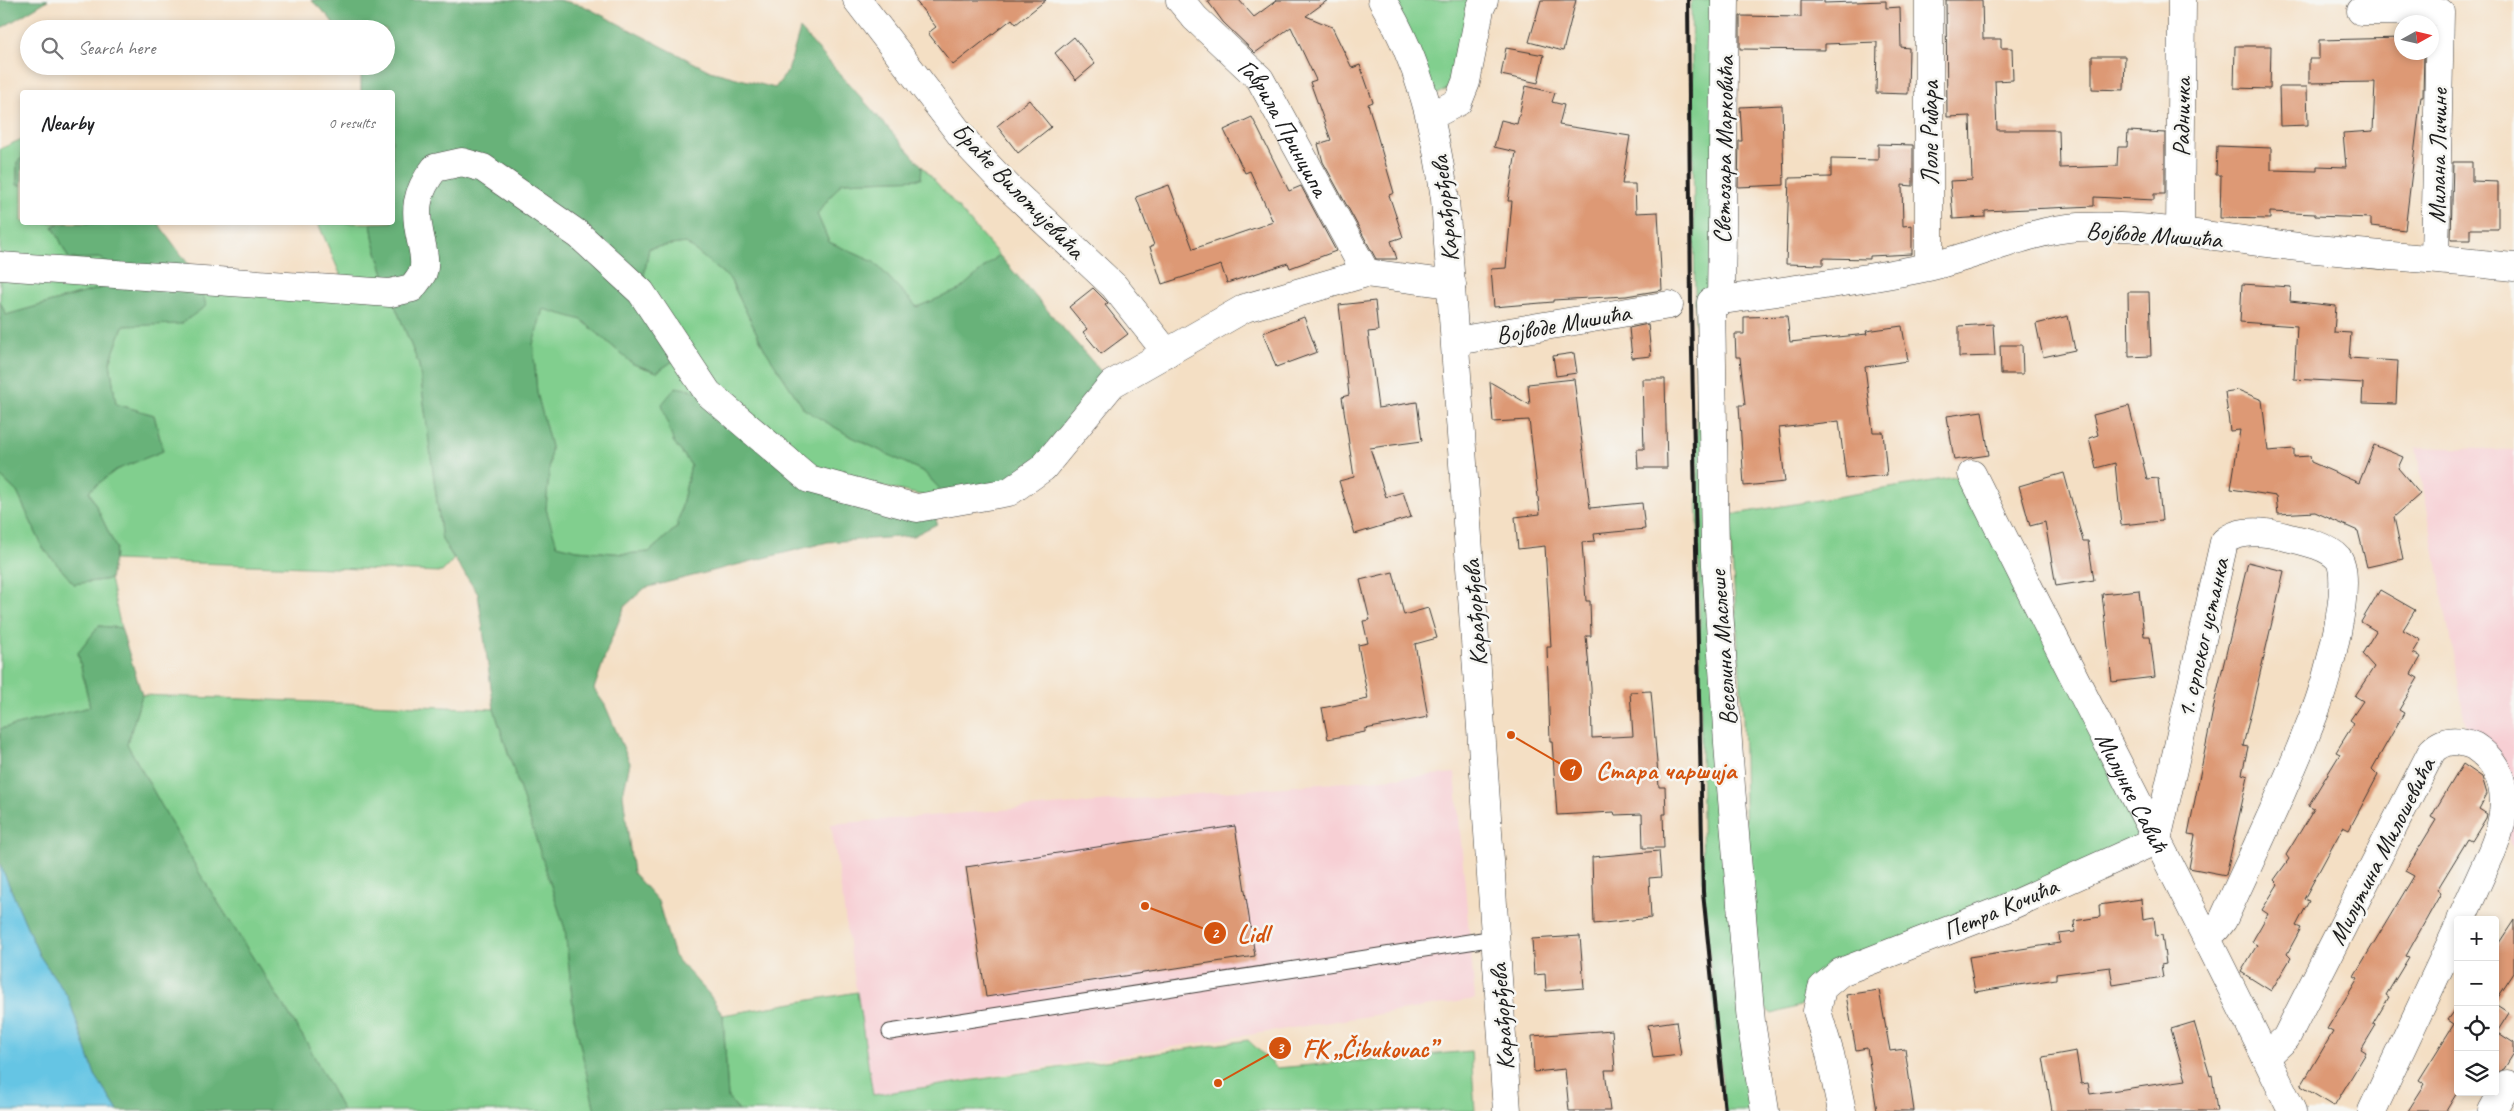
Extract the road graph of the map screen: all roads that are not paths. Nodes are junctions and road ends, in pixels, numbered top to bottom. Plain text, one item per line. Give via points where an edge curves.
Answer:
1 (857, 0) edge
2 (1180, 0) edge
3 (1382, 0) edge
4 (1484, 0) edge
5 (1725, 0) edge
6 (1929, 0) edge
7 (2182, 0) edge
8 (2361, 11) dead end
9 (1431, 116) junction
10 (2180, 234) junction
11 (2435, 259) junction
12 (0, 266) edge
13 (1929, 266) junction
14 (2514, 267) edge
15 (1366, 273) junction
16 (1452, 284) junction
17 (1716, 302) junction
18 (1670, 305) dead end
19 (1456, 341) junction
20 (1167, 353) junction
21 (1972, 474) dead end
22 (2157, 840) junction
23 (2463, 916) edge
24 (2207, 934) junction
25 (2454, 937) edge
26 (1495, 938) junction
27 (890, 1032) dead end
28 (2266, 1057) junction
29 (2507, 1084) dead end
30 (1507, 1111) edge
31 (1765, 1111) edge
32 (1842, 1111) edge
33 (2292, 1111) edge
34 (2372, 1111) edge
35 (2492, 1111) edge

1 - 20 street, Браће Вилотијевића via 970,147 1114,286
2 - 15 street, Гаврила Принципа via 1260,79
3 - 9 street, Карађорђева via 1398,25
4 - 9 street via 1466,82 1458,102
5 - 17 street, Светозара Марковића
6 - 13 street, Лоле Рибара
7 - 10 street, Радничка
8 - 11 street, Милана Личине via 2440,12
9 - 16 street, Карађорђева via 1445,199
10 - 11 street, Војводе Мишића via 2366,255
10 - 13 street, Војводе Мишића via 2076,228 2046,233
11 - 14 street, Војводе Мишића
12 - 20 street via 381,292 412,288 423,272 424,253 417,202 424,181 435,168 462,162 483,168 580,235 641,292 708,393 809,479 916,508 1009,492 1043,468 1112,384
13 - 17 street, Војводе Мишића
15 - 16 street
15 - 20 street via 1245,308
16 - 19 street, Карађорђева
17 - 31 street, Веселина Маслеше via 1716,570 1751,1022
18 - 19 street, Војводе Мишића
19 - 26 street, Карађорђева
21 - 22 street, Милунке Савић
22 - 24 street, Милунке Савић
22 - 24 street, 1. српског устанка via 2224,542 2250,532 2274,534 2328,551 2339,559 2344,578 2342,609 2317,707 2223,920
22 - 32 street, Петра Кочића via 2001,910 1841,972 1822,988 1817,1011
23 - 28 street, Милутина Милошевића via 2505,824 2510,791 2507,778 2495,758 2457,741 2441,742 2432,751 2286,1038
24 - 28 street, Милунке Савић
25 - 34 street
26 - 27 lane
26 - 30 street, Карађорђева
28 - 33 street, Милунке Савић
29 - 35 street

